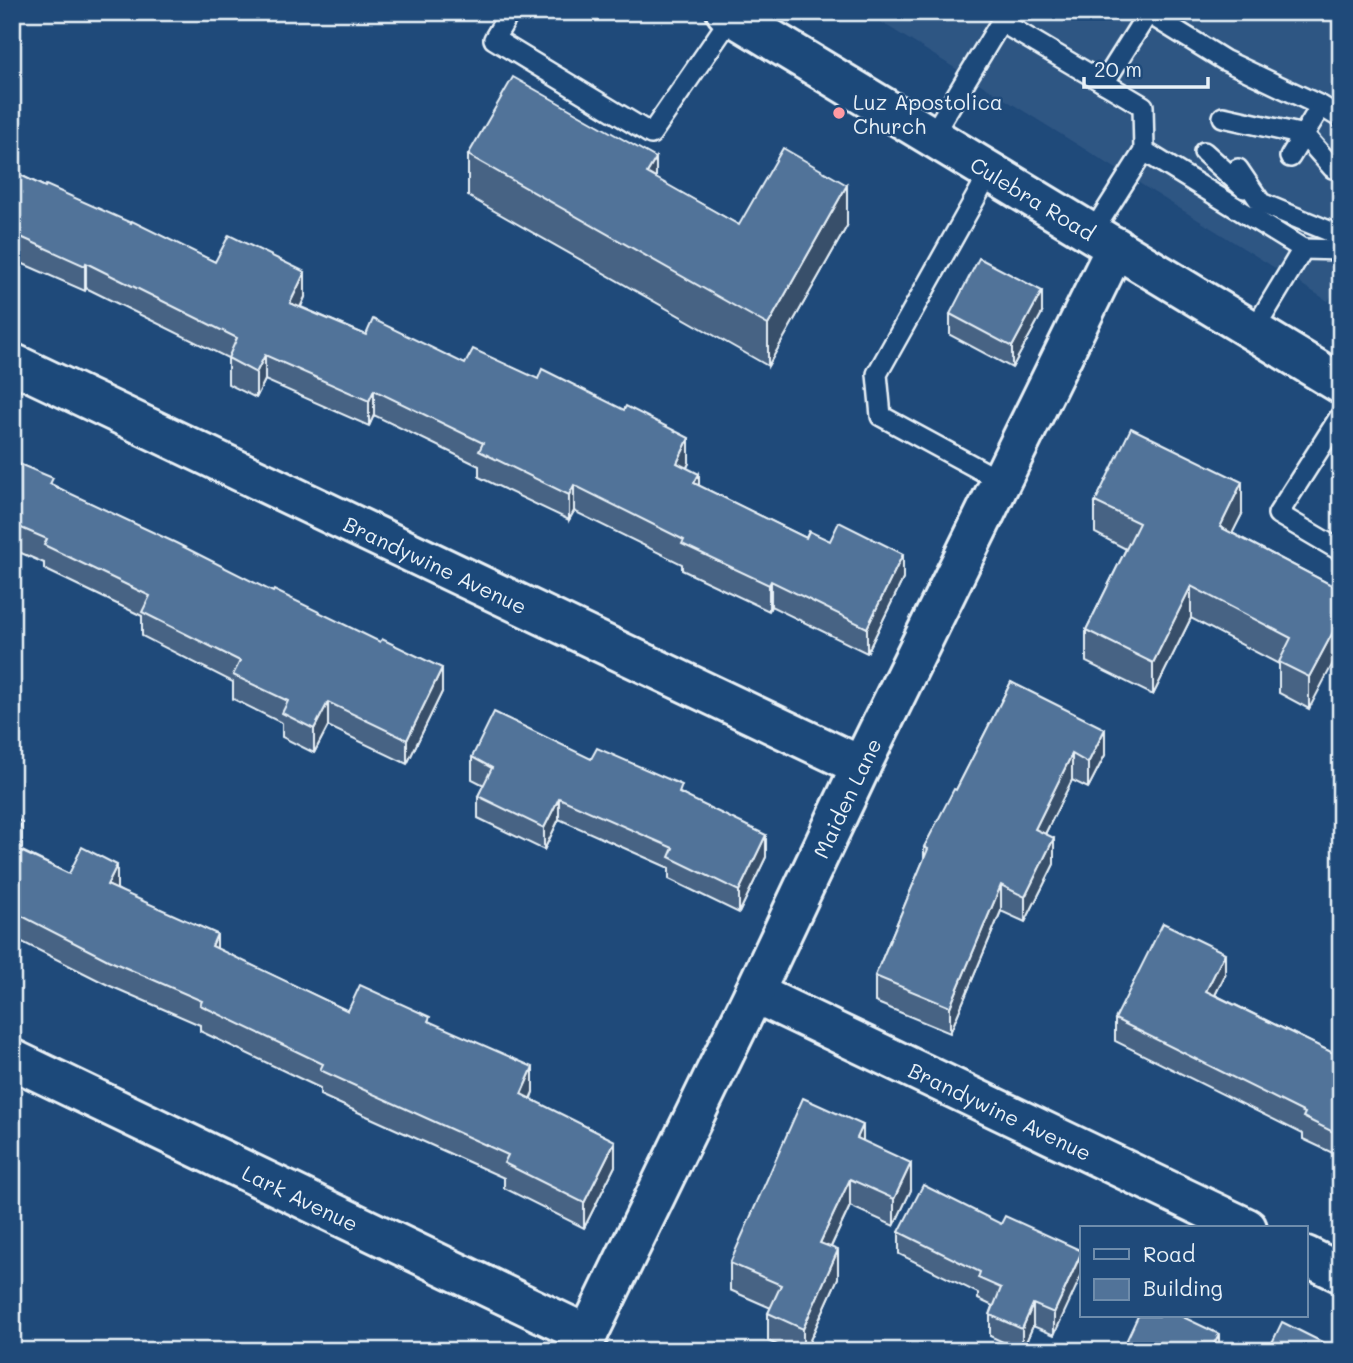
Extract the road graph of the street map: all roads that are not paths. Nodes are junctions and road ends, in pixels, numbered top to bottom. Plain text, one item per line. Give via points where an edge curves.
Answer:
1 (510, 12) edge
2 (729, 14) edge
3 (1004, 17) edge
4 (1104, 83) junction
5 (1321, 106) junction
6 (1223, 117) dead end
7 (1341, 118) edge
8 (1304, 135) junction
9 (932, 136) junction
10 (1257, 136) dead end
11 (1144, 151) junction
12 (1204, 152) dead end
13 (1290, 157) dead end
14 (1238, 169) dead end
15 (990, 172) junction
16 (1328, 172) dead end
17 (1261, 203) junction
18 (1304, 212) dead end
19 (1341, 236) edge
20 (1104, 240) junction
21 (1303, 249) junction
22 (1341, 250) edge
23 (1253, 332) junction
24 (12, 363) edge
25 (1341, 384) edge
26 (1341, 415) edge
27 (1001, 481) junction
28 (1341, 551) edge
29 (860, 766) junction
30 (754, 993) junction
31 (12, 1059) edge
32 (1243, 1226) edge
33 (1308, 1257) edge
34 (1341, 1273) edge
35 (584, 1343) edge

1 - 2 lane via 494,39 651,134
2 - 9 street, Culebra Road
3 - 4 lane
3 - 9 lane
4 - 5 lane via 1148,13 1224,60
4 - 11 lane via 1143,106
5 - 7 lane
5 - 8 lane
6 - 8 lane
8 - 10 lane
8 - 13 lane
8 - 16 lane
9 - 15 street, Culebra Road
11 - 17 lane
11 - 20 lane
12 - 17 lane
14 - 17 lane
15 - 20 street, Culebra Road
15 - 27 lane via 877,374 881,416
17 - 18 lane
17 - 19 lane
17 - 21 lane
20 - 23 street, Culebra Road
20 - 27 street, Maiden Lane
21 - 22 lane
21 - 23 lane
23 - 25 street, Culebra Road
24 - 29 street, Brandywine Avenue
26 - 28 lane via 1279,514
27 - 29 street, Maiden Lane
29 - 30 street, Maiden Lane
30 - 32 street, Brandywine Avenue
30 - 35 street, Maiden Lane
31 - 35 street, Lark Avenue
33 - 34 street

